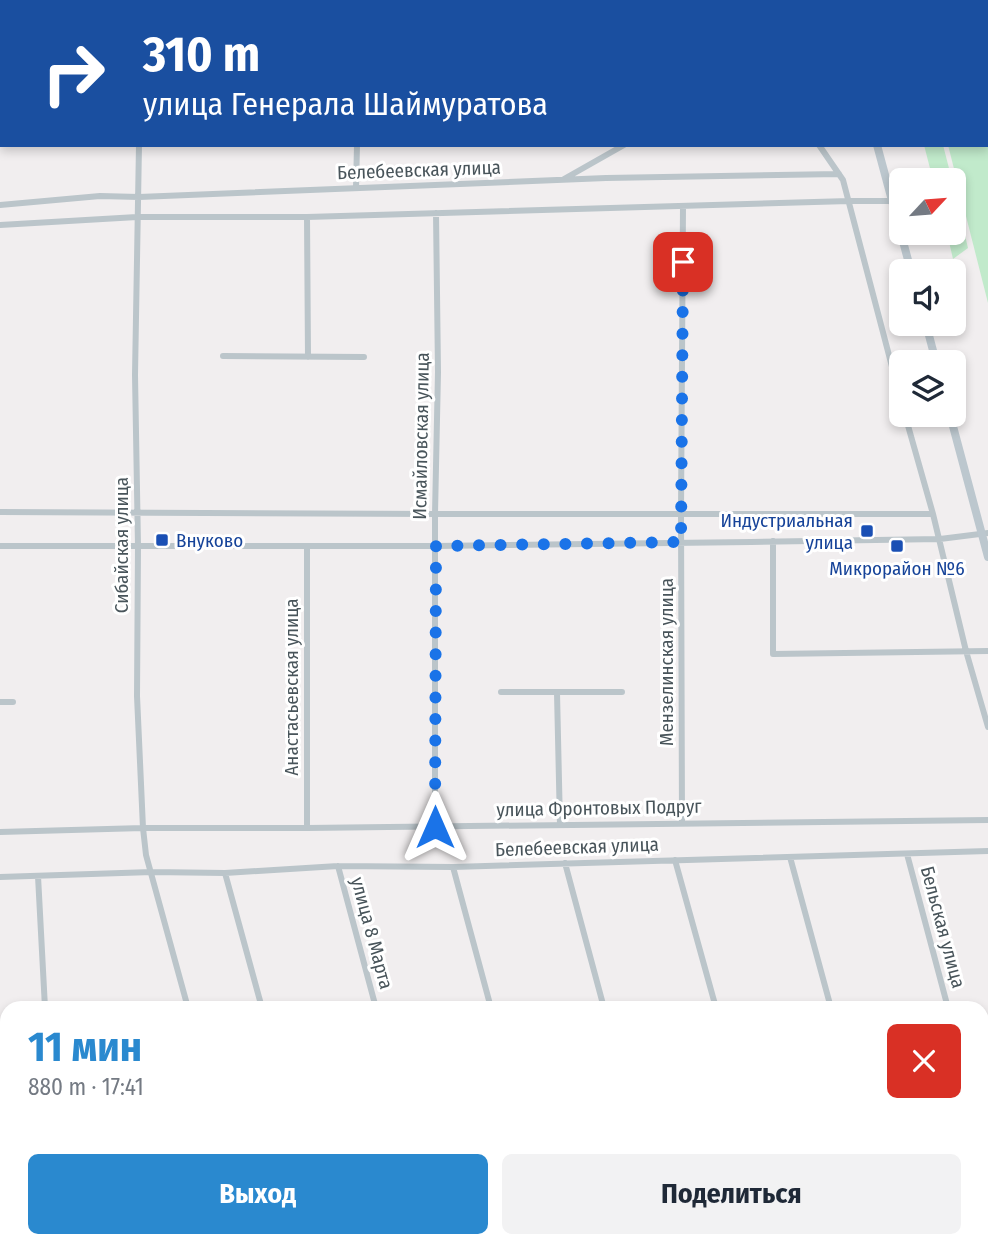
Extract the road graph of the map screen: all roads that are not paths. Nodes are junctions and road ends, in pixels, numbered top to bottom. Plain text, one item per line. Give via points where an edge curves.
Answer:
1 (139, 147) edge
2 (357, 147) edge
3 (620, 147) edge
4 (820, 147) edge
5 (878, 147) edge
6 (839, 174) junction
7 (562, 180) junction
8 (356, 188) junction
9 (889, 190) edge
10 (139, 197) junction
11 (849, 201) junction
12 (889, 201) edge
13 (0, 205) edge
14 (683, 206) junction
15 (436, 213) junction
16 (137, 217) junction
17 (307, 217) junction
18 (0, 225) edge
19 (889, 355) edge
20 (223, 356) dead end
21 (307, 357) junction
22 (364, 357) dead end
23 (908, 427) edge
24 (954, 427) edge
25 (0, 512) edge
26 (137, 513) junction
27 (681, 513) junction
28 (435, 514) junction
29 (933, 514) junction
30 (985, 534) edge
31 (940, 539) junction
32 (773, 541) junction
33 (681, 542) junction
34 (0, 546) edge
35 (138, 546) junction
36 (307, 546) junction
37 (436, 546) junction
38 (988, 557) edge
39 (966, 651) junction
40 (988, 651) edge
41 (501, 692) dead end
42 (622, 692) dead end
43 (557, 693) junction
44 (0, 702) edge
45 (13, 702) dead end
46 (988, 727) edge
47 (988, 821) edge
48 (682, 823) junction
49 (560, 825) junction
50 (435, 827) junction
51 (143, 828) junction
52 (307, 828) junction
53 (0, 832) edge
54 (988, 851) edge
55 (907, 854) junction
56 (790, 857) junction
57 (675, 860) junction
58 (565, 863) junction
59 (338, 866) junction
60 (453, 867) junction
61 (152, 872) junction
62 (225, 873) junction
63 (38, 876) junction
64 (0, 877) edge
65 (45, 1001) edge
66 (186, 1001) edge
67 (260, 1001) edge
68 (374, 1001) edge
69 (489, 1001) edge
70 (602, 1001) edge
71 (714, 1001) edge
72 (829, 1001) edge
73 (946, 1001) edge

1 - 10 street, Сибайская улица
2 - 8 street
3 - 7 street
4 - 6 street
5 - 9 street
6 - 7 street, Белебеевская улица
6 - 11 street
7 - 8 street, Белебеевская улица
8 - 10 street, Белебеевская улица
10 - 13 street, Белебеевская улица
10 - 16 street, Сибайская улица
11 - 12 street
11 - 14 street
11 - 19 street
14 - 15 street
14 - 27 street, Мензелинская улица
15 - 17 street
15 - 28 street, Исмайловская улица
16 - 17 street
16 - 18 street
16 - 26 street, Сибайская улица
17 - 21 street
20 - 21 street
21 - 22 street
23 - 29 street
24 - 30 street
25 - 26 street
26 - 28 street
26 - 35 street, Сибайская улица
27 - 28 street
27 - 29 street
27 - 33 street, Мензелинская улица
28 - 37 street, Исмайловская улица
29 - 31 street
30 - 31 street
30 - 38 street
31 - 32 street
31 - 39 street
32 - 33 street
32 - 39 street via 773,654
33 - 37 street
33 - 48 street, Мензелинская улица
34 - 35 street
35 - 36 street
35 - 51 street, Сибайская улица via 137,696
36 - 37 street
36 - 52 street, Анастасьевская улица
37 - 50 street, Исмайловская улица
39 - 40 street
39 - 46 street
41 - 43 street
42 - 43 street
43 - 49 street
44 - 45 street
47 - 48 street, улица Фронтовых Подруг
48 - 49 street, улица Фронтовых Подруг
49 - 50 street, улица Фронтовых Подруг
50 - 52 street, улица Фронтовых Подруг
51 - 52 street, улица Фронтовых Подруг
51 - 53 street, улица Фронтовых Подруг
51 - 61 street, Сибайская улица
54 - 55 street, Белебеевская улица
55 - 56 street, Белебеевская улица
55 - 73 street, Бельская улица
56 - 57 street, Белебеевская улица
56 - 72 street
57 - 58 street, Белебеевская улица
57 - 71 street
58 - 60 street, Белебеевская улица
58 - 70 street
59 - 60 street, Белебеевская улица
59 - 62 street, Белебеевская улица
59 - 68 street, улица 8 Марта
60 - 69 street
61 - 62 street, Белебеевская улица
61 - 63 street, Белебеевская улица
61 - 66 street, Сибайская улица
62 - 67 street
63 - 64 street, Белебеевская улица
63 - 65 street

